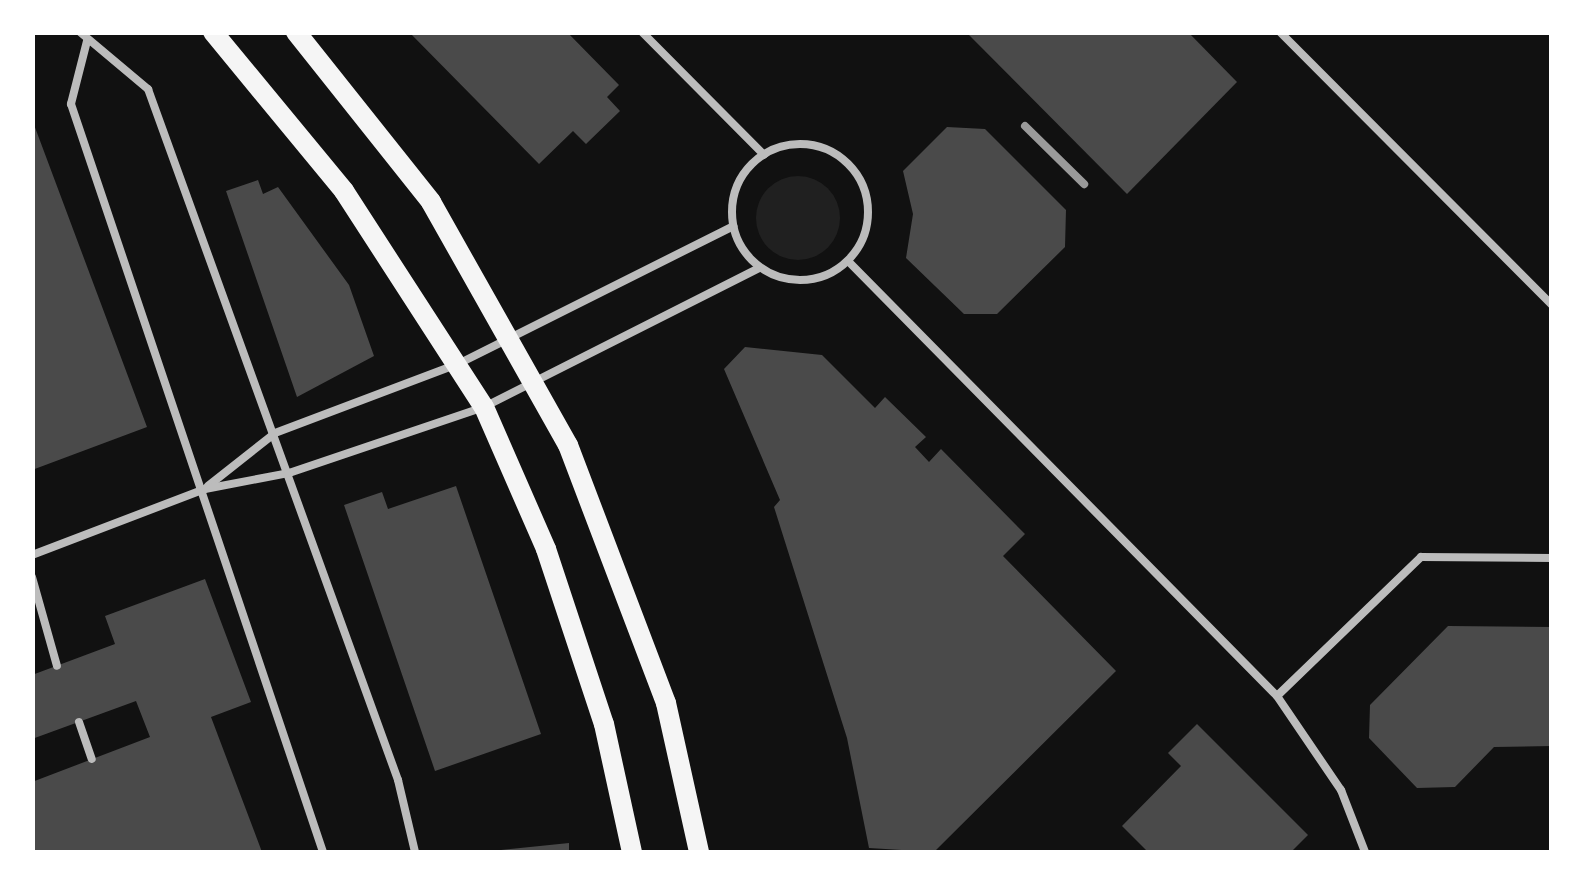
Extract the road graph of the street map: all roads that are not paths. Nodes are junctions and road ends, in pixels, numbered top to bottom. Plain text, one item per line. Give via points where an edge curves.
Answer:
1 (214, 32) edge
2 (296, 32) edge
3 (642, 32) edge
4 (1280, 32) edge
5 (84, 36) edge
6 (764, 155) junction
7 (733, 226) junction
8 (848, 260) junction
9 (759, 268) junction
10 (1552, 304) edge
11 (514, 338) junction
12 (458, 364) junction
13 (536, 382) junction
14 (484, 407) junction
15 (276, 433) junction
16 (289, 473) junction
17 (205, 489) junction
18 (32, 555) edge
19 (1552, 558) edge
20 (32, 576) edge
21 (58, 666) dead end
22 (1277, 696) junction
23 (79, 722) dead end
24 (92, 759) dead end
25 (323, 852) edge
26 (415, 852) edge
27 (632, 852) edge
28 (699, 852) edge
29 (1364, 852) edge

1 - 12 main road via 344,191
2 - 11 main road via 431,202
3 - 6 lane
4 - 10 lane
5 - 15 lane via 148,89
5 - 17 lane via 71,104
6 - 7 lane via 737,186
6 - 8 lane via 821,148 858,175 868,220
7 - 9 lane
7 - 11 lane
8 - 9 lane via 815,279
8 - 22 lane
9 - 13 lane
11 - 12 lane
11 - 13 main road
12 - 14 main road
12 - 15 lane
13 - 14 lane
13 - 28 main road via 631,593
14 - 16 lane
14 - 27 main road via 546,550 604,724
15 - 16 lane
15 - 17 lane
16 - 17 lane
16 - 26 lane
17 - 18 lane
17 - 25 lane
19 - 22 lane via 1422,557
20 - 21 lane
22 - 29 lane via 1308,732
23 - 24 lane

